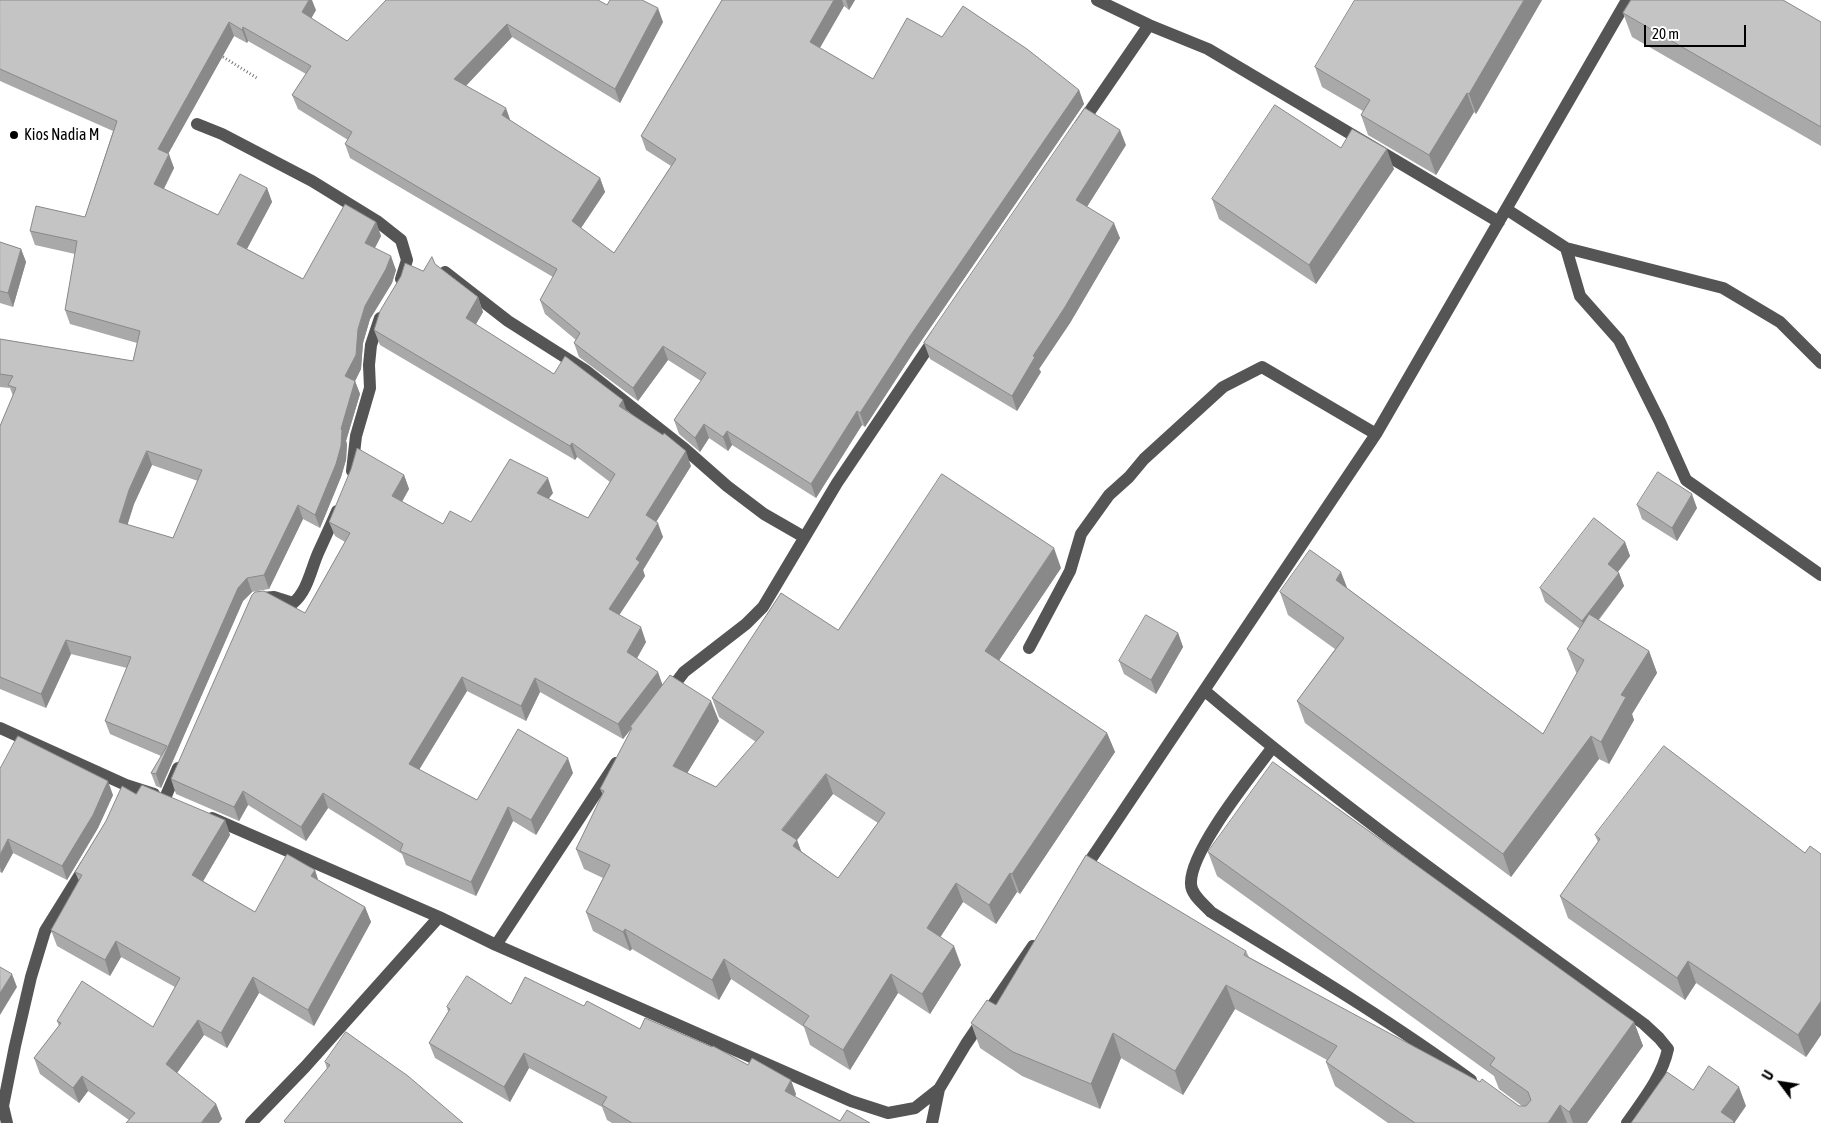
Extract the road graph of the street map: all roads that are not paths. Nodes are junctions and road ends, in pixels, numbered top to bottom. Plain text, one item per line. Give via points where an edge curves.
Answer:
1 (1098, 0) edge
2 (1627, 0) edge
3 (1149, 25) junction
4 (197, 124) dead end
5 (1072, 136) edge
6 (1506, 209) junction
7 (1499, 222) junction
8 (1566, 248) junction
9 (445, 272) edge
10 (395, 293) edge
11 (386, 308) edge
12 (941, 328) edge
13 (1821, 363) edge
14 (1376, 434) junction
15 (349, 480) edge
16 (341, 502) edge
17 (804, 537) junction
18 (1821, 575) edge
19 (250, 605) edge
20 (1029, 648) dead end
21 (1205, 691) junction
22 (660, 703) edge
23 (0, 728) edge
24 (1272, 748) junction
25 (624, 751) edge
26 (184, 755) edge
27 (202, 814) edge
28 (90, 857) edge
29 (1077, 880) edge
30 (439, 917) junction
31 (1038, 938) edge
32 (496, 946) junction
33 (1484, 1088) edge
34 (939, 1089) junction
35 (1, 1106) edge
36 (7, 1123) edge
37 (251, 1123) edge
38 (932, 1123) edge
39 (1627, 1123) edge

1 - 3 street
2 - 6 street
3 - 5 street
3 - 7 street via 1208,49
4 - 10 street via 312,181 377,221 401,240 407,260
6 - 7 street
6 - 8 street
7 - 14 street
8 - 13 street via 1723,288 1780,322
8 - 18 street via 1580,296 1619,340 1686,480
9 - 17 street via 508,320 585,370 764,514
11 - 15 street via 371,345 368,365 370,388 356,436
12 - 17 street
14 - 20 street via 1262,367 1223,387 1109,495 1081,534 1070,571
14 - 21 street
16 - 19 street via 298,599 293,603 274,597 256,598
17 - 22 street via 763,607 684,672
21 - 24 street
21 - 29 street
23 - 26 street via 124,789 170,800
24 - 33 street via 1204,845 1190,885 1196,896 1211,912 1326,983
24 - 39 street via 1659,1038 1668,1049 1665,1063
25 - 32 street
27 - 30 street
28 - 35 street via 45,931
30 - 32 street
30 - 37 street
31 - 34 street
32 - 34 street via 851,1101 888,1113 915,1108
34 - 38 street
35 - 36 street

